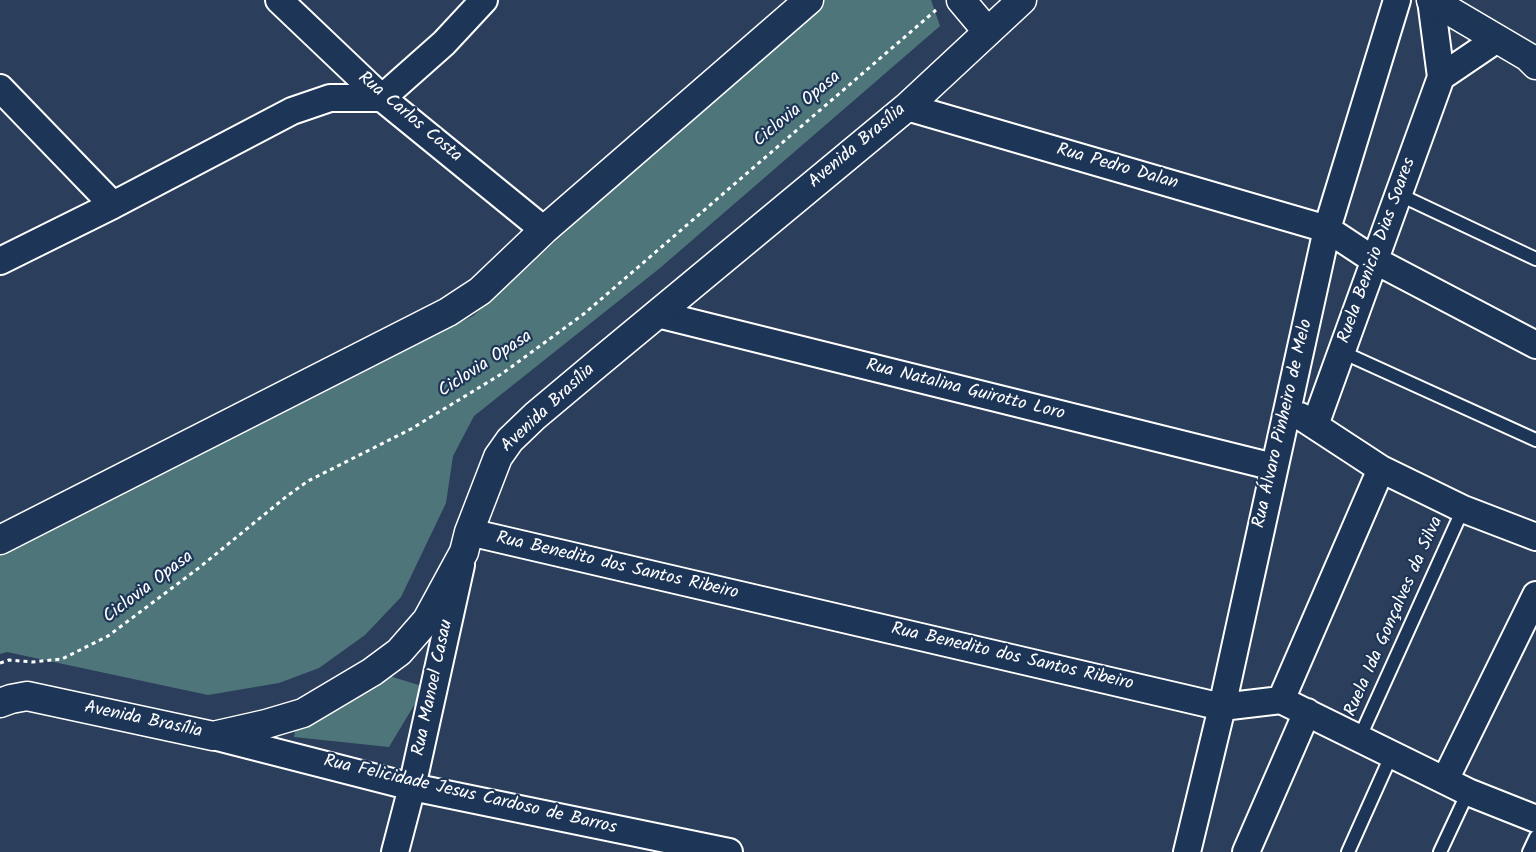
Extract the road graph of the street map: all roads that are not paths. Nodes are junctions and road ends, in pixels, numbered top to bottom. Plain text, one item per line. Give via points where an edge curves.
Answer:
1 (279, 0) edge
2 (484, 0) edge
3 (809, 0) edge
4 (1022, 0) edge
5 (1397, 0) edge
6 (1431, 0) edge
7 (951, 3) edge
8 (987, 32) junction
9 (1497, 40) junction
10 (1536, 65) edge
11 (1441, 77) junction
12 (0, 88) edge
13 (382, 98) junction
14 (907, 107) junction
15 (1398, 194) junction
16 (112, 205) junction
17 (1327, 229) junction
18 (544, 230) junction
19 (1536, 259) edge
20 (1374, 260) junction
21 (0, 261) edge
22 (657, 314) junction
23 (1536, 345) edge
24 (1342, 352) junction
25 (1288, 409) junction
26 (1315, 425) junction
27 (1536, 440) edge
28 (1274, 467) junction
29 (1381, 469) junction
30 (1463, 509) junction
31 (1536, 537) edge
32 (0, 540) edge
33 (466, 542) junction
34 (1536, 595) edge
35 (1281, 700) junction
36 (0, 703) edge
37 (1222, 706) junction
38 (1307, 712) junction
39 (213, 736) junction
40 (1359, 739) junction
41 (1392, 756) junction
42 (1445, 780) junction
43 (412, 787) junction
44 (1468, 792) junction
45 (1536, 819) edge
46 (1536, 837) edge
47 (395, 852) edge
48 (729, 852) edge
49 (1187, 852) edge
50 (1246, 852) edge
51 (1348, 852) edge
52 (1440, 852) edge
53 (1529, 852) edge

1 - 13 street, Rua Carlos Costa
2 - 13 street via 444,43
3 - 18 main road
4 - 8 main road, Avenida Brasília
5 - 17 street, Rua Álvaro Pinheiro de Melo
6 - 9 main road
6 - 11 street, Ruela Benicio Dias Soares
7 - 8 main road
8 - 14 main road, Avenida Brasília
9 - 10 main road
9 - 11 street
11 - 15 street, Ruela Benicio Dias Soares
12 - 16 street
13 - 16 street via 330,98 292,111
13 - 18 street, Rua Carlos Costa
14 - 17 street, Rua Pedro Dalan
14 - 22 main road, Avenida Brasília
15 - 19 lane
15 - 20 street, Ruela Benicio Dias Soares
16 - 21 street
17 - 20 street, Rua Pedro Dalan
17 - 25 street, Rua Álvaro Pinheiro de Melo
18 - 32 main road via 480,291 448,312
20 - 23 street, Rua Pedro Dalan
20 - 24 street, Ruela Benicio Dias Soares
22 - 28 street, Rua Natalina Guirotto Loro
22 - 33 main road, Avenida Brasília via 510,440 498,456
24 - 26 street, Ruela Benicio Dias Soares
24 - 27 lane
25 - 26 street
25 - 28 street, Rua Álvaro Pinheiro de Melo
26 - 29 street
28 - 37 street, Rua Álvaro Pinheiro de Melo
29 - 30 street
29 - 35 street
30 - 31 street
30 - 40 lane, Ruela Ida Gonçalves da Silva
33 - 37 street, Rua Benedito dos Santos Ribeiro
33 - 39 main road, Avenida Brasília via 427,620 399,652 303,713
33 - 43 street, Rua Manoel Casau
34 - 42 street
35 - 37 street, Rua Benedito dos Santos Ribeiro
35 - 38 street
36 - 39 main road, Avenida Brasília via 27,696
37 - 49 street, Rua Álvaro Pinheiro de Melo
38 - 40 street
38 - 50 street
39 - 43 street, Rua Felicidade Jesus Cardoso de Barros
40 - 41 street
41 - 42 street
41 - 51 lane
42 - 44 street
43 - 47 street, Rua Manoel Casau
43 - 48 street, Rua Felicidade Jesus Cardoso de Barros
44 - 45 street
44 - 52 lane
46 - 53 lane

